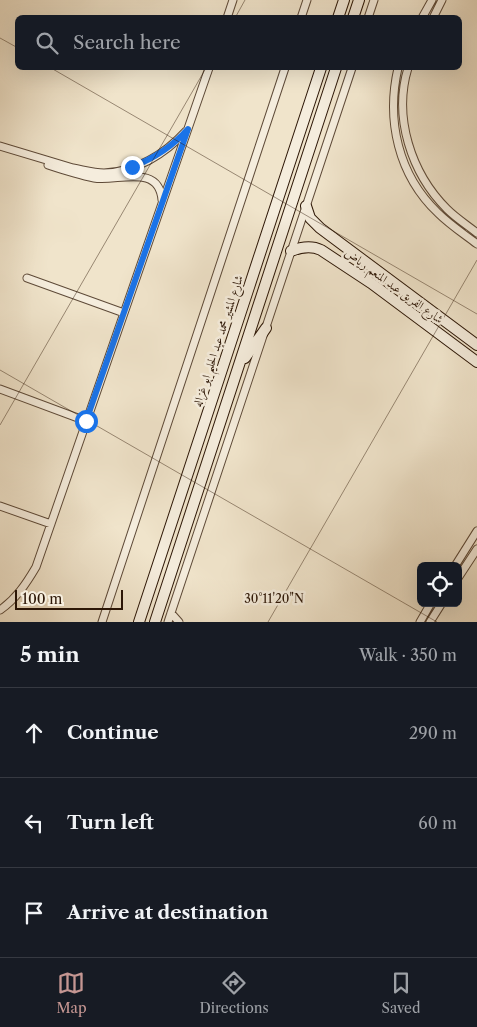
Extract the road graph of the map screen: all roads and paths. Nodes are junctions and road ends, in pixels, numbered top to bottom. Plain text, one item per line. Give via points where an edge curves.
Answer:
1 (232, 0) edge
2 (307, 0) edge
3 (344, 0) edge
4 (359, 0) edge
5 (374, 0) edge
6 (432, 0) edge
7 (442, 0) edge
8 (227, 15) edge
9 (302, 15) edge
10 (339, 15) edge
11 (354, 15) edge
12 (369, 15) edge
13 (424, 15) edge
14 (434, 15) edge
15 (208, 70) edge
16 (284, 70) edge
17 (320, 70) edge
18 (335, 70) edge
19 (351, 70) edge
20 (398, 70) edge
21 (408, 70) edge
22 (188, 129) junction
23 (0, 146) edge
24 (0, 151) edge
25 (162, 203) junction
26 (306, 206) junction
27 (477, 233) edge
28 (477, 244) edge
29 (291, 251) junction
30 (378, 272) junction
31 (27, 278) dead end
32 (371, 283) junction
33 (124, 313) junction
34 (266, 328) junction
35 (463, 334) junction
36 (477, 337) edge
37 (477, 345) edge
38 (477, 362) edge
39 (238, 367) junction
40 (0, 389) edge
41 (206, 415) junction
42 (221, 420) junction
43 (86, 421) junction
44 (0, 506) edge
45 (51, 524) junction
46 (477, 531) edge
47 (477, 549) edge
48 (460, 562) edge
49 (462, 562) edge
50 (429, 607) edge
51 (439, 607) edge
52 (0, 610) edge
53 (171, 613) junction
54 (102, 622) edge
55 (139, 622) edge
56 (155, 622) edge
57 (168, 622) edge
58 (179, 622) edge
59 (420, 622) edge
60 (430, 622) edge

1 - 8 street
2 - 9 street
3 - 10 street
4 - 11 street
5 - 12 street
6 - 13 street
7 - 14 street
15 - 22 street
16 - 54 street
17 - 41 street, شارع المشير محمد عبد الحليم ابو غزاله
18 - 39 street
19 - 26 street
20 - 28 street via 393,110 395,129 411,180 450,224
21 - 27 street via 404,127 414,160 437,198
22 - 23 street via 151,159 106,173 85,171
22 - 25 street
24 - 25 street via 94,178 143,177 157,186
25 - 33 street
26 - 29 street
26 - 30 street, شارع الفريق عبد المنعم رياض via 316,225
29 - 32 street, شارع الفريق عبد المنعم رياض via 315,247
29 - 34 street
30 - 32 street
30 - 35 street, شارع الفريق عبد المنعم رياض
31 - 33 street
32 - 38 street, شارع الفريق عبد المنعم رياض
33 - 43 street
34 - 39 street
34 - 53 street
35 - 36 street
35 - 37 street, شارع الفريق عبد المنعم رياض
39 - 42 street
40 - 43 street
41 - 42 street
41 - 55 street, شارع المشير محمد عبد الحليم ابو غزاله
42 - 56 street
43 - 45 street
44 - 45 street
45 - 52 street via 36,568 18,594
46 - 48 street
47 - 49 street
50 - 59 street
51 - 60 street
53 - 57 street
53 - 58 street

